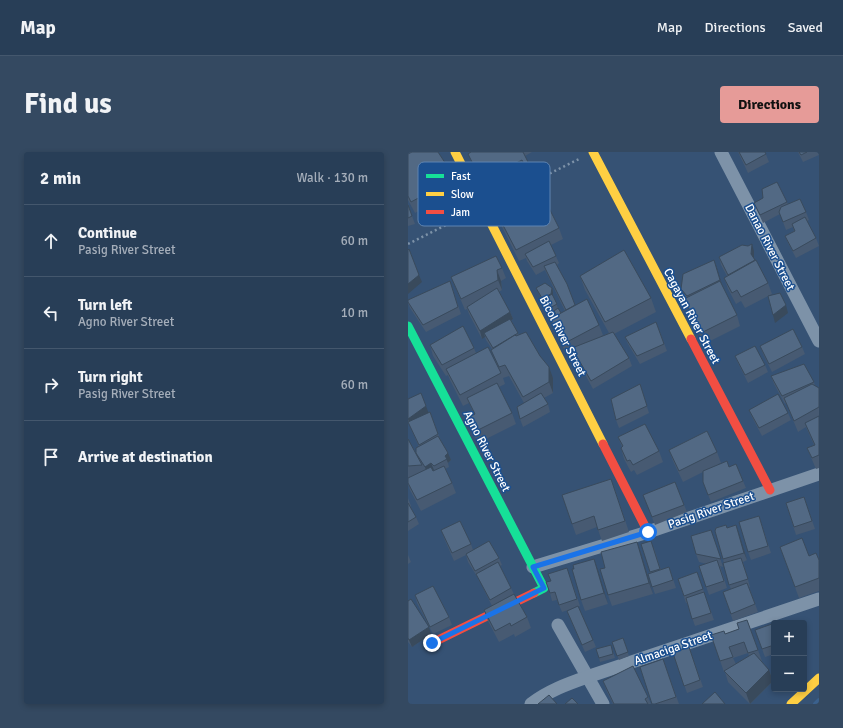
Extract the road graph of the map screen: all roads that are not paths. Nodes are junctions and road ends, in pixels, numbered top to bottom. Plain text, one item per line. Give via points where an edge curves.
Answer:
1 (455, 152) edge
2 (593, 152) edge
3 (721, 152) edge
4 (460, 162) edge
5 (493, 226) edge
6 (408, 326) edge
7 (819, 341) edge
8 (819, 474) edge
9 (770, 490) junction
10 (648, 532) junction
11 (533, 567) junction
12 (819, 599) edge
13 (558, 625) dead end
14 (432, 643) dead end
15 (587, 676) junction
16 (819, 678) edge
17 (531, 704) edge
18 (602, 704) edge
19 (790, 704) edge

1 - 4 street, Bicol River Street
2 - 9 street, Cagayan River Street
3 - 7 street, Danao River Street
5 - 10 street, Bicol River Street
6 - 11 street, Agno River Street
8 - 9 street, Pasig River Street
9 - 10 street, Pasig River Street
10 - 11 street, Pasig River Street
11 - 14 street, Agno River Street via 544,588
12 - 15 street, Almaciga Street
13 - 15 street
15 - 17 street, Almaciga Street via 554,690
15 - 18 street
16 - 19 street

